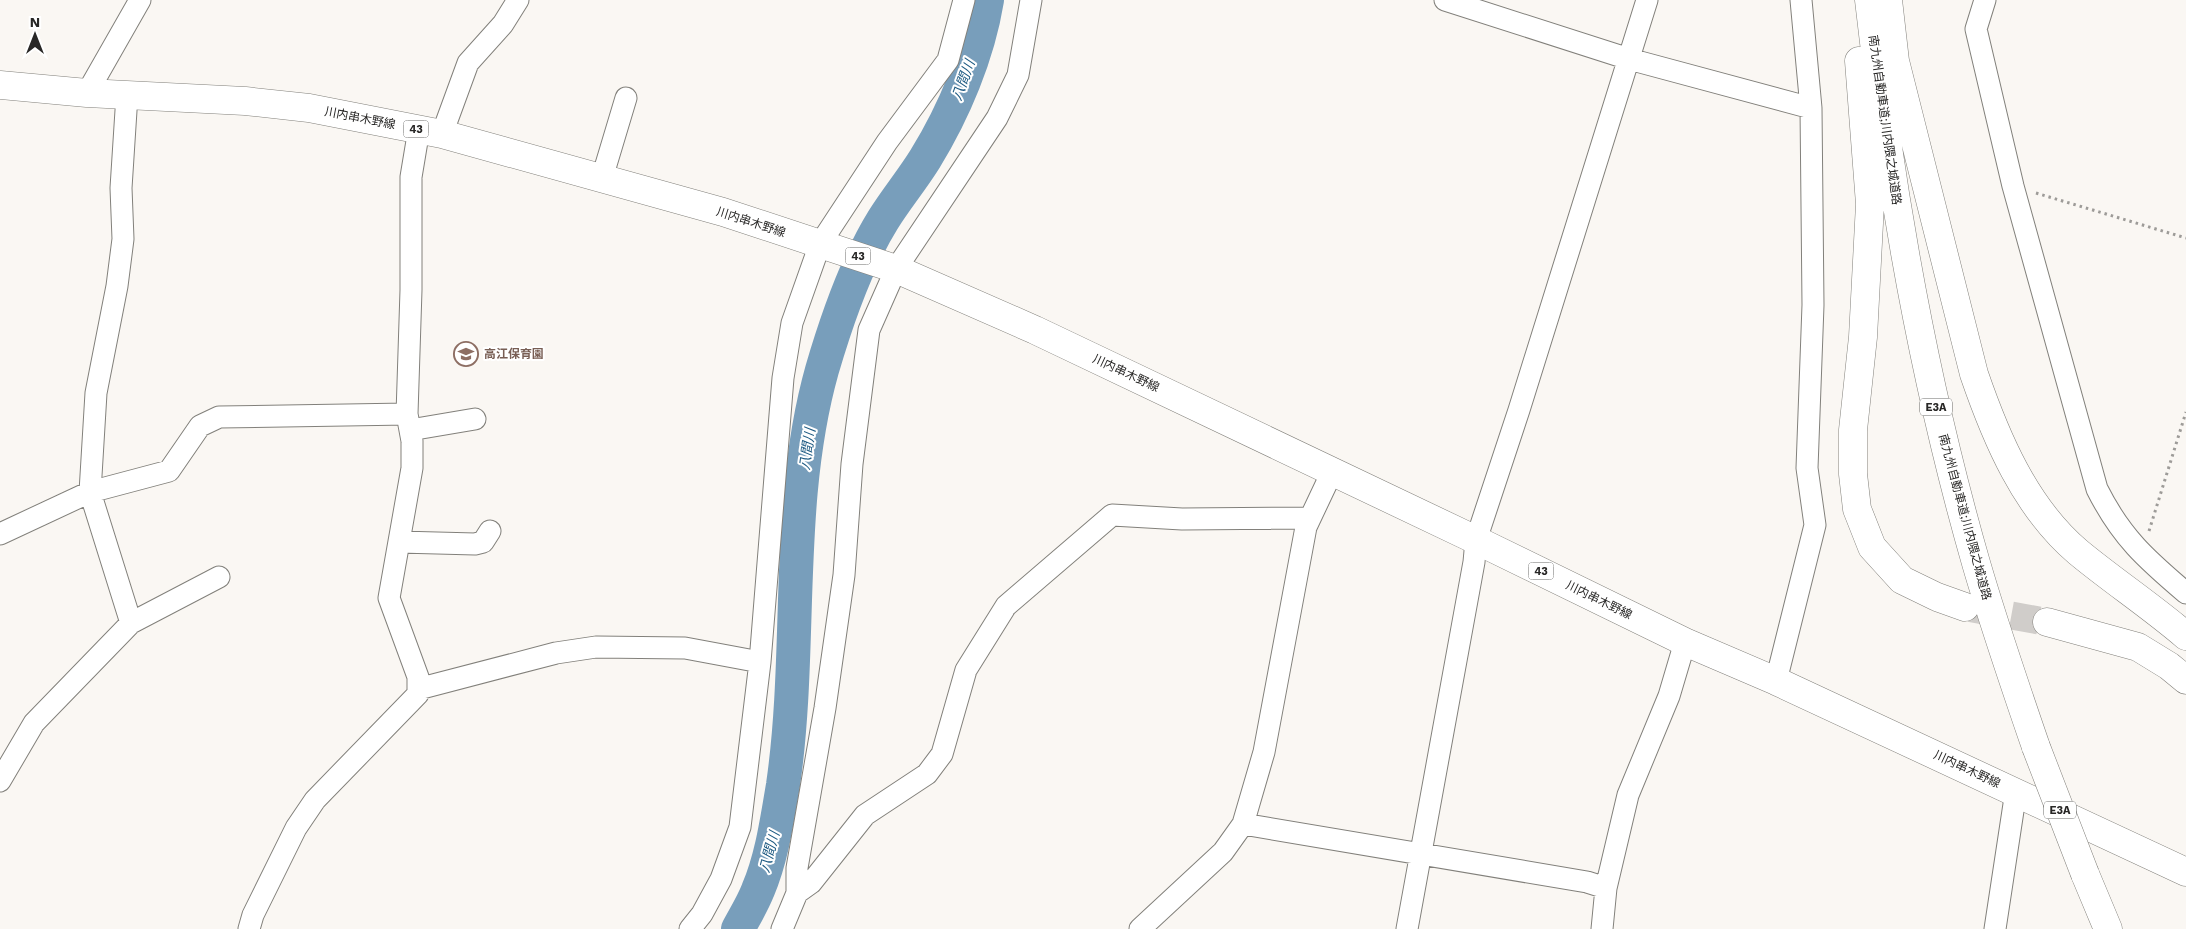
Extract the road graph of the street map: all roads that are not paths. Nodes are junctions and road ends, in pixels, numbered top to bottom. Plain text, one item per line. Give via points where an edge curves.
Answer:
1 (140, 0) edge
2 (518, 0) edge
3 (964, 0) edge
4 (1031, 0) edge
5 (1445, 0) edge
6 (1647, 0) edge
7 (1801, 0) edge
8 (1856, 0) edge
9 (1869, 0) edge
10 (1888, 0) edge
11 (1985, 0) edge
12 (1629, 59) junction
13 (0, 85) edge
14 (87, 93) junction
15 (127, 95) junction
16 (626, 98) dead end
17 (1811, 108) junction
18 (430, 132) junction
19 (602, 178) junction
20 (820, 244) junction
21 (896, 269) junction
22 (475, 419) dead end
23 (408, 422) junction
24 (1332, 472) junction
25 (90, 492) junction
26 (1310, 518) junction
27 (490, 531) dead end
28 (0, 534) edge
29 (1476, 540) junction
30 (399, 542) junction
31 (220, 577) dead end
32 (2186, 593) edge
33 (1965, 607) tunnel mouth
34 (2047, 622) tunnel mouth
35 (130, 623) junction
36 (2186, 636) edge
37 (1685, 642) junction
38 (760, 662) junction
39 (2186, 680) edge
40 (1776, 681) junction
41 (418, 689) junction
42 (0, 781) edge
43 (2016, 791) junction
44 (1243, 824) junction
45 (1420, 855) junction
46 (2186, 872) edge
47 (1606, 888) junction
48 (797, 893) junction
49 (249, 929) edge
50 (690, 929) edge
51 (782, 929) edge
52 (1140, 929) edge
53 (1407, 929) edge
54 (1602, 929) edge
55 (1995, 929) edge
56 (2108, 929) edge

1 - 14 street
2 - 18 street via 503,24 468,63
3 - 20 street via 948,60 887,142
4 - 21 street via 1018,75 997,118
5 - 12 street
6 - 12 street
7 - 17 street
8 - 33 main road via 1870,204 1863,337 1853,430 1857,509 1872,547 1902,580
9 - 56 main road, 南九州自動車道;川内隈之城道路 / E3A, bridge via 1894,190 1913,303 1976,564 2036,747
10 - 36 main road via 1898,71 1974,374 1990,421 2012,465 2048,519 2077,551
11 - 32 street via 1976,29 2013,186 2098,490 2112,518 2142,555
12 - 17 street
12 - 29 street
13 - 14 main road, 川内串木野線 / 43
14 - 15 main road, 川内串木野線 / 43
15 - 18 main road, 川内串木野線 / 43 via 309,108
15 - 25 street via 121,188 123,239 96,393
16 - 19 street
17 - 40 street via 1813,305 1807,468 1814,525
18 - 19 main road, 川内串木野線 / 43
18 - 23 street via 411,177
19 - 20 main road, 川内串木野線 / 43 via 723,212
20 - 21 main road, 川内串木野線 / 43
20 - 38 street via 792,323 783,378
21 - 24 main road, 川内串木野線 / 43 via 1035,330
21 - 48 street via 869,330 852,464 844,574 797,868
22 - 23 street
23 - 25 street via 219,418 200,426 169,471
23 - 30 street via 412,468
24 - 26 street
24 - 29 main road, 川内串木野線 / 43
25 - 28 street
25 - 35 street
26 - 44 street via 1264,752
26 - 48 street via 1112,515 1006,606 966,670 942,754 927,774 865,815 811,883
27 - 30 street via 483,542 475,544
29 - 37 main road, 川内串木野線 / 43
29 - 45 street
30 - 41 street via 389,598 418,677
31 - 35 street
34 - 39 main road via 2138,647
35 - 42 street via 34,723
37 - 40 main road, 川内串木野線 / 43
37 - 47 street via 1669,696 1628,796
38 - 41 street via 685,648 596,647 556,653
38 - 50 street via 740,827 721,879
40 - 43 main road, 川内串木野線 / 43
41 - 49 street via 418,694 315,800 296,828
43 - 46 main road, 川内串木野線 / 43
43 - 55 street
44 - 45 street
44 - 52 street via 1223,852
45 - 47 street via 1588,882
45 - 53 street
47 - 54 street
48 - 51 street

